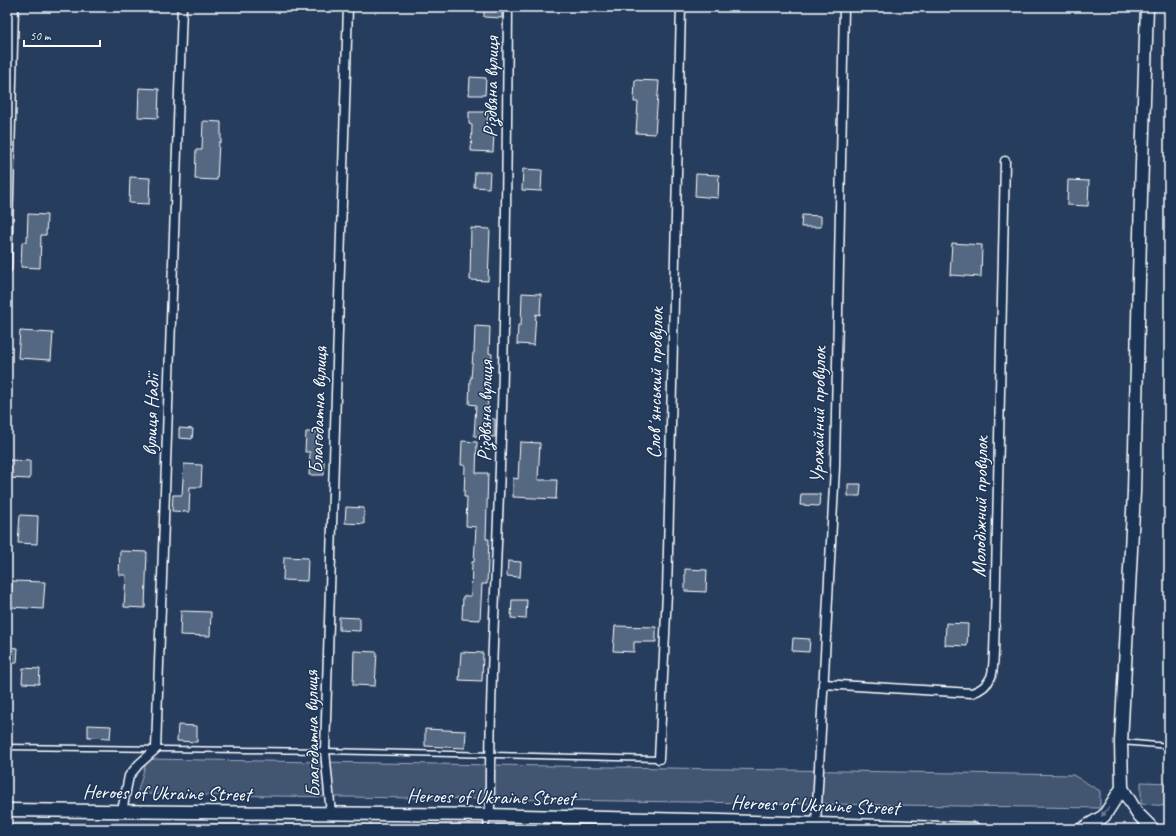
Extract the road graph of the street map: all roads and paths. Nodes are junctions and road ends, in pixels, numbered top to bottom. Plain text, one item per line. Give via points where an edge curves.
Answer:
1 (14, 7) edge
2 (182, 7) edge
3 (348, 7) edge
4 (508, 7) edge
5 (682, 7) edge
6 (844, 7) edge
7 (1147, 7) edge
8 (1005, 161) dead end
9 (7, 269) edge
10 (822, 684) junction
11 (1121, 742) junction
12 (1169, 746) edge
13 (7, 747) edge
14 (156, 749) junction
15 (325, 751) junction
16 (490, 755) junction
17 (659, 759) joint
18 (1122, 788) junction
19 (7, 810) edge
20 (122, 811) junction
21 (331, 814) junction
22 (488, 815) junction
23 (816, 824) junction
24 (486, 829) edge
25 (974, 829) edge
26 (1082, 829) edge
27 (1153, 829) edge

1 - 9 street
2 - 14 street, вулиця Надії
3 - 15 street, Благодатна вулиця
4 - 16 street, Різдвяна вулиця via 502,420
5 - 17 street, Словʼянський провулок via 667,593
6 - 10 street, Урожайний провулок via 835,466
7 - 11 main road via 1134,492
8 - 10 street, Молодіжний провулок via 992,676 982,689 972,693
10 - 23 street, Урожайний провулок
11 - 12 lane
11 - 18 main road
13 - 14 lane
14 - 15 lane
14 - 20 street via 129,776
15 - 16 lane
15 - 21 street, Благодатна вулиця
16 - 17 lane
16 - 22 street, Різдвяна вулиця
18 -> 26 main road via 1104,816
18 - 27 main road via 1137,813
19 - 20 main road, Heroes of Ukraine Street
20 - 21 main road, Heroes of Ukraine Street
21 - 22 main road, Heroes of Ukraine Street
22 - 23 main road, Heroes of Ukraine Street
22 - 24 lane
23 - 25 main road, Heroes of Ukraine Street

